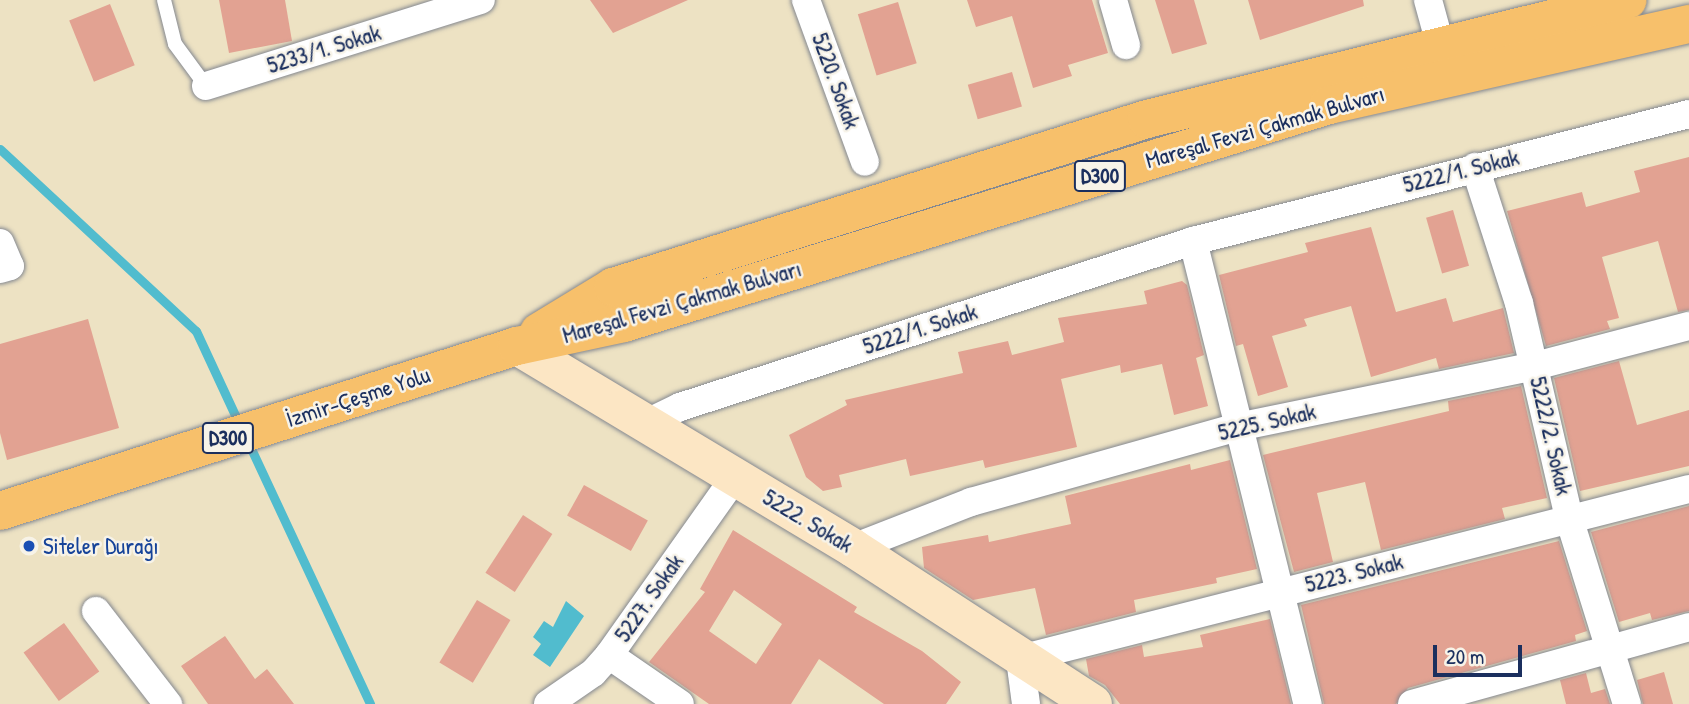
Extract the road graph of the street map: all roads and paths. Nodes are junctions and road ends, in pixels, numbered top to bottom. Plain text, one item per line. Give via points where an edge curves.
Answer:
1 (164, 0) edge
2 (481, 0) edge
3 (806, 0) edge
4 (1112, 0) edge
5 (1427, 0) edge
6 (1627, 0) edge
7 (441, 6) edge
8 (1689, 24) edge
9 (1440, 44) junction
10 (1126, 46) dead end
11 (206, 86) joint
12 (1689, 114) edge
13 (865, 162) dead end
14 (1475, 167) junction
15 (1193, 240) junction
16 (1689, 326) edge
17 (517, 346) junction
18 (1535, 366) junction
19 (649, 422) junction
20 (1238, 427) junction
21 (735, 477) junction
22 (1689, 489) edge
23 (0, 511) edge
24 (1569, 518) junction
25 (853, 548) junction
26 (1277, 593) junction
27 (96, 611) dead end
28 (1689, 627) edge
29 (1610, 649) junction
30 (609, 655) junction
31 (1020, 659) junction
32 (581, 694) edge
33 (168, 704) edge
34 (548, 704) edge
35 (680, 704) edge
36 (1026, 704) edge
37 (1093, 704) edge
38 (1308, 704) edge
39 (1412, 704) edge
40 (1627, 704) edge

1 - 11 lane via 175,44
2 - 7 street, 5233/1. Sokak
3 - 13 street, 5220. Sokak
4 - 10 street
5 - 9 street
6 - 9 highway, Mareşal Fevzi Çakmak Bulvarı / D300
7 - 11 street, 5233/1. Sokak
8 - 17 highway, Mareşal Fevzi Çakmak Bulvarı / D300 via 1329,105 624,323
9 - 17 highway, Mareşal Fevzi Çakmak Bulvarı / D300 via 1147,119 613,286
12 - 14 street, 5222/1. Sokak
14 - 15 street, 5222/1. Sokak
14 - 18 street, 5222/2. Sokak
15 - 19 street, 5222/1. Sokak via 680,407
15 - 20 street
16 - 18 street, 5225. Sokak
17 - 19 street, 5222. Sokak
17 - 23 highway, İzmir-Çeşme Yolu / D300
18 - 20 street, 5225. Sokak
18 - 24 street, 5222/2. Sokak
19 - 21 street, 5222. Sokak
20 - 25 street, 5225. Sokak via 971,502
20 - 26 street
21 - 25 street, 5222. Sokak
21 - 30 street, 5227. Sokak
22 - 24 street, 5223. Sokak
24 - 26 street, 5223. Sokak
24 - 29 street, 5222/2. Sokak
25 - 31 street, 5222. Sokak
26 - 31 street, 5223. Sokak
26 - 38 street
27 - 33 street
28 - 29 street
29 - 39 street
29 - 40 street, 5222/2. Sokak
30 - 32 street, 5227. Sokak
30 - 35 street
31 - 36 street
31 - 37 street, 5222. Sokak
32 - 34 street, 5227. Sokak

